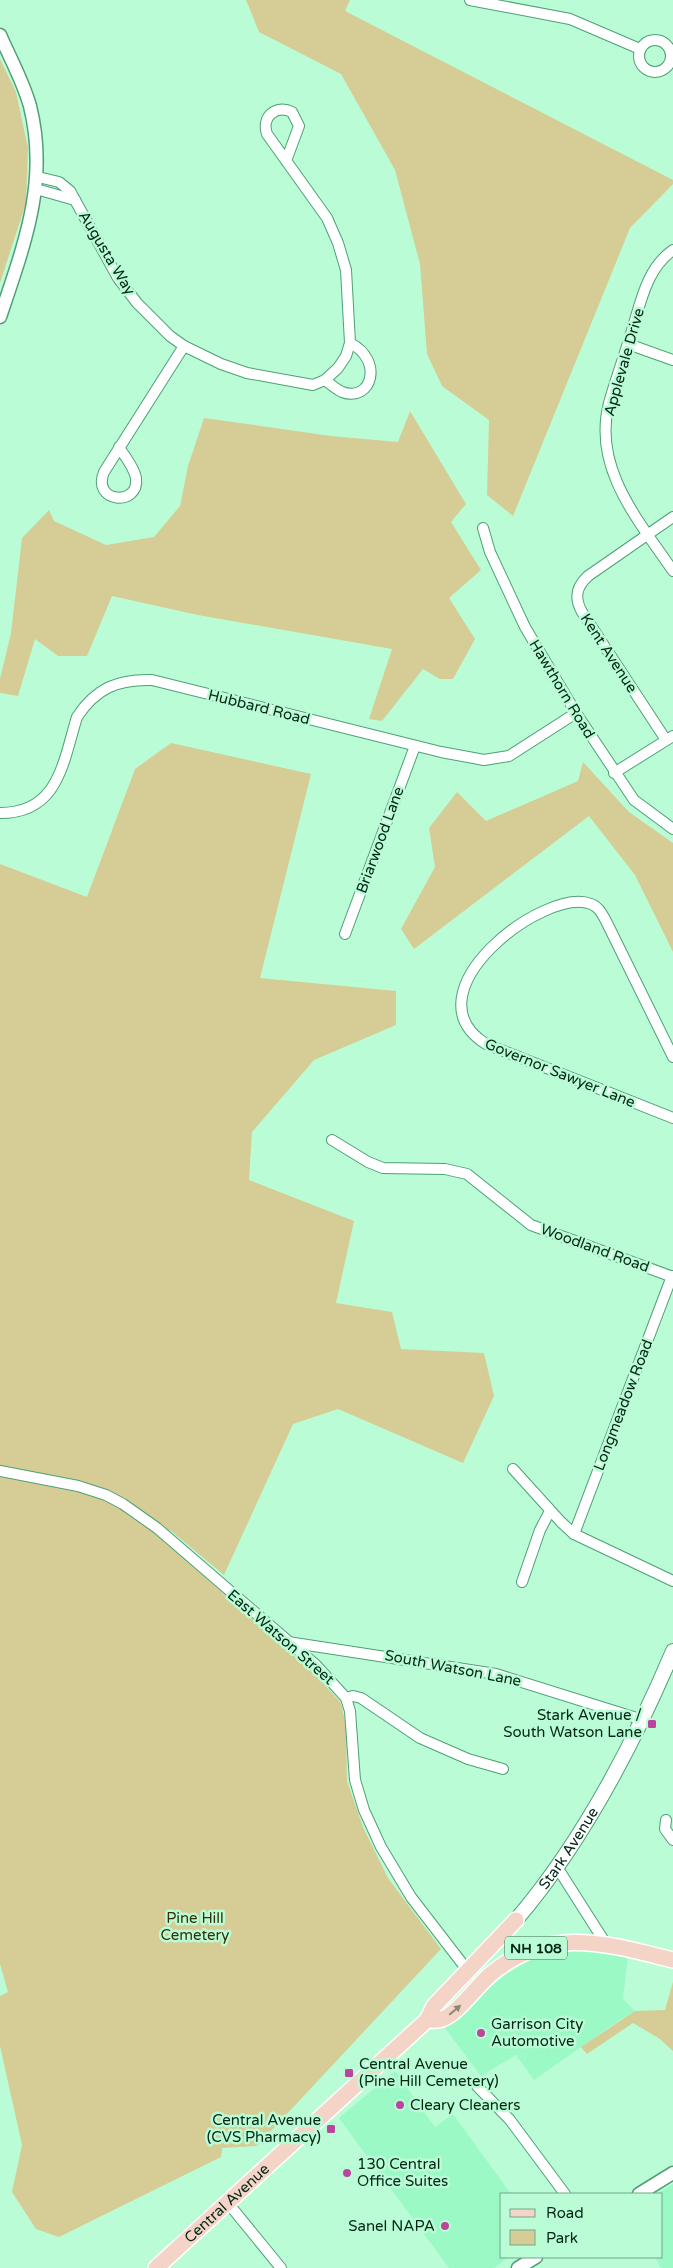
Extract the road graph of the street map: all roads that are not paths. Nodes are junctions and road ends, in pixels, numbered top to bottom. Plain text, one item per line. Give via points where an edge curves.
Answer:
1 (470, 0) edge
2 (0, 35) edge
3 (640, 49) dead end
4 (286, 161) junction
5 (37, 183) junction
6 (673, 250) edge
7 (0, 317) edge
8 (350, 344) junction
9 (628, 344) junction
10 (184, 346) junction
11 (673, 360) edge
12 (325, 380) junction
13 (119, 447) junction
14 (673, 517) edge
15 (483, 528) dead end
16 (648, 534) junction
17 (673, 571) edge
18 (576, 713) junction
19 (669, 738) edge
20 (415, 746) junction
21 (614, 773) junction
22 (0, 813) edge
23 (673, 829) edge
24 (345, 934) dead end
25 (673, 1057) edge
26 (673, 1118) edge
27 (332, 1140) dead end
28 (672, 1277) edge
29 (513, 1469) dead end
30 (0, 1470) edge
31 (550, 1510) junction
32 (574, 1534) junction
33 (673, 1581) edge
34 (522, 1582) dead end
35 (288, 1642) junction
36 (673, 1651) edge
37 (346, 1698) junction
38 (643, 1720) junction
39 (504, 1769) dead end
40 (666, 1820) dead end
41 (673, 1840) edge
42 (557, 1866) junction
43 (516, 1920) joint
44 (606, 1944) junction
45 (673, 1960) edge
46 (468, 1970) junction
47 (477, 1988) junction
48 (427, 2020) junction
49 (477, 2086) dead end
50 (673, 2173) edge
51 (564, 2193) edge
52 (641, 2193) edge
53 (228, 2203) junction
54 (534, 2258) edge
55 (156, 2268) edge
56 (281, 2268) edge
57 (518, 2268) edge

1 - 3 street via 570,19
2 - 5 street via 29,104 37,144
4 - 4 street via 299,126 296,116 282,109 268,117 266,128
4 - 8 street via 327,218 338,243 346,270
5 - 7 street via 22,251
5 - 10 street, Augusta Way via 75,200 118,278 158,324
6 - 9 street, Applevale Drive via 650,276
8 - 12 street via 338,368
8 - 12 street via 365,354 370,363 372,370 368,383 362,390 348,393
9 - 11 street
9 - 16 street, Applevale Drive via 609,403 607,451 616,481
10 - 12 street, Augusta Way via 247,373 306,385
10 - 13 street
13 - 13 street via 136,481 132,492 122,498 106,493 101,483 101,477
14 - 16 street
15 - 18 street, Hawthorn Road via 490,552 525,627
16 - 17 street, Applevale Drive
16 - 19 street, Kent Avenue via 588,576 580,585 577,598 582,612
18 - 20 street, Hubbard Road via 519,751 498,759 468,758
18 - 21 street, Hawthorn Road
19 - 21 street
20 - 22 street, Hubbard Road via 152,680 132,679 112,685 77,717 54,788 29,808
20 - 24 street, Briarwood Lane
21 - 23 street, Hawthorn Road via 642,807
25 - 26 street, Governor Sawyer Lane via 606,921 592,904 568,902 527,921 483,955 464,987 465,1021 476,1038 536,1066
27 - 28 street, Woodland Road via 383,1168 445,1169 467,1174 531,1225
28 - 32 street, Longmeadow Road
29 - 31 street
30 - 35 street, East Watson Street via 78,1486 124,1504 157,1528
31 - 32 street
31 - 34 street
32 - 33 street
35 - 37 street, East Watson Street via 316,1665
35 - 38 street, South Watson Lane via 496,1674
36 - 38 main road, Stark Avenue
37 - 39 street via 361,1698 420,1738 468,1759
37 - 46 street, East Watson Street via 351,1719 355,1780 372,1828 399,1880
38 - 42 main road, Stark Avenue
40 - 41 street via 666,1829
42 - 43 main road, Stark Avenue
42 - 44 street
43 - 46 main road, Stark Avenue
44 - 45 main road, Central Avenue / NH 108
44 - 47 main road, Central Avenue / NH 108 via 572,1941 536,1948 492,1973
46 - 47 main road
46 - 48 main road, Stark Avenue via 434,2006
48 -> 47 main road, Central Avenue / NH 108 via 443,2019
48 - 53 main road, Central Avenue / NH 108
49 - 51 street via 510,2120
50 - 52 street
53 - 55 main road, Central Avenue / NH 108
53 - 56 street
54 - 57 street

